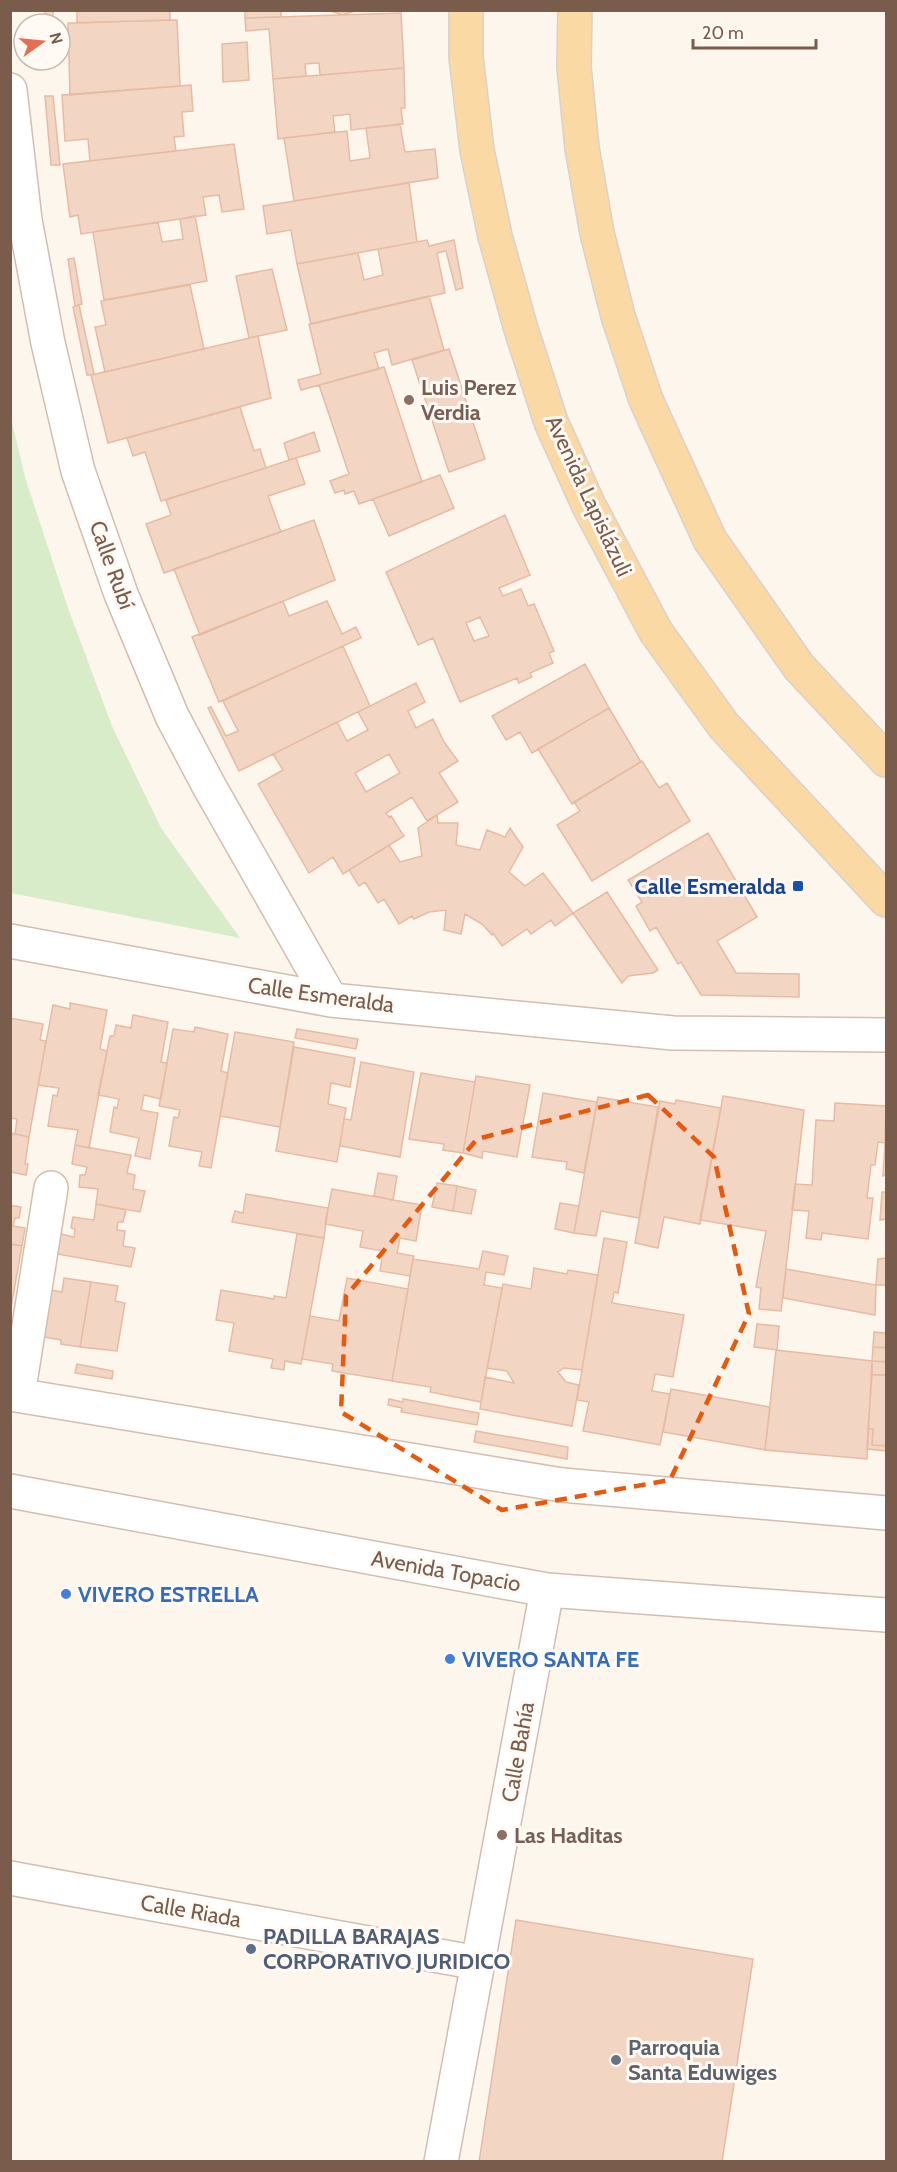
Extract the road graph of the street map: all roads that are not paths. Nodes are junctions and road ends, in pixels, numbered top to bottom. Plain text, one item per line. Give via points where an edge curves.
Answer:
1 (466, 10) edge
2 (575, 10) edge
3 (10, 90) edge
4 (886, 760) edge
5 (886, 900) edge
6 (10, 941) edge
7 (331, 1000) junction
8 (886, 1035) edge
9 (51, 1188) dead end
10 (14, 1395) edge
11 (10, 1491) edge
12 (886, 1513) edge
13 (548, 1590) junction
14 (886, 1615) edge
15 (10, 1878) edge
16 (478, 1963) junction
17 (441, 2162) edge

1 - 5 main road, Avenida Lapislázuli via 466,57 477,150 495,236 551,422 588,504 657,632 724,726
2 - 4 main road via 574,67 582,148 597,233 618,316 646,400 710,540 799,667
3 - 7 street, Calle Rubí via 25,220 48,343 78,471 121,594 177,726
6 - 7 street, Calle Esmeralda
7 - 8 street, Calle Esmeralda via 673,1033
9 - 10 street
10 - 12 street via 562,1485
11 - 13 street, Avenida Topacio
13 - 14 street, Avenida Topacio
13 - 16 street, Calle Bahía
15 - 16 street, Calle Riada
16 - 17 street, Calle Bahía

